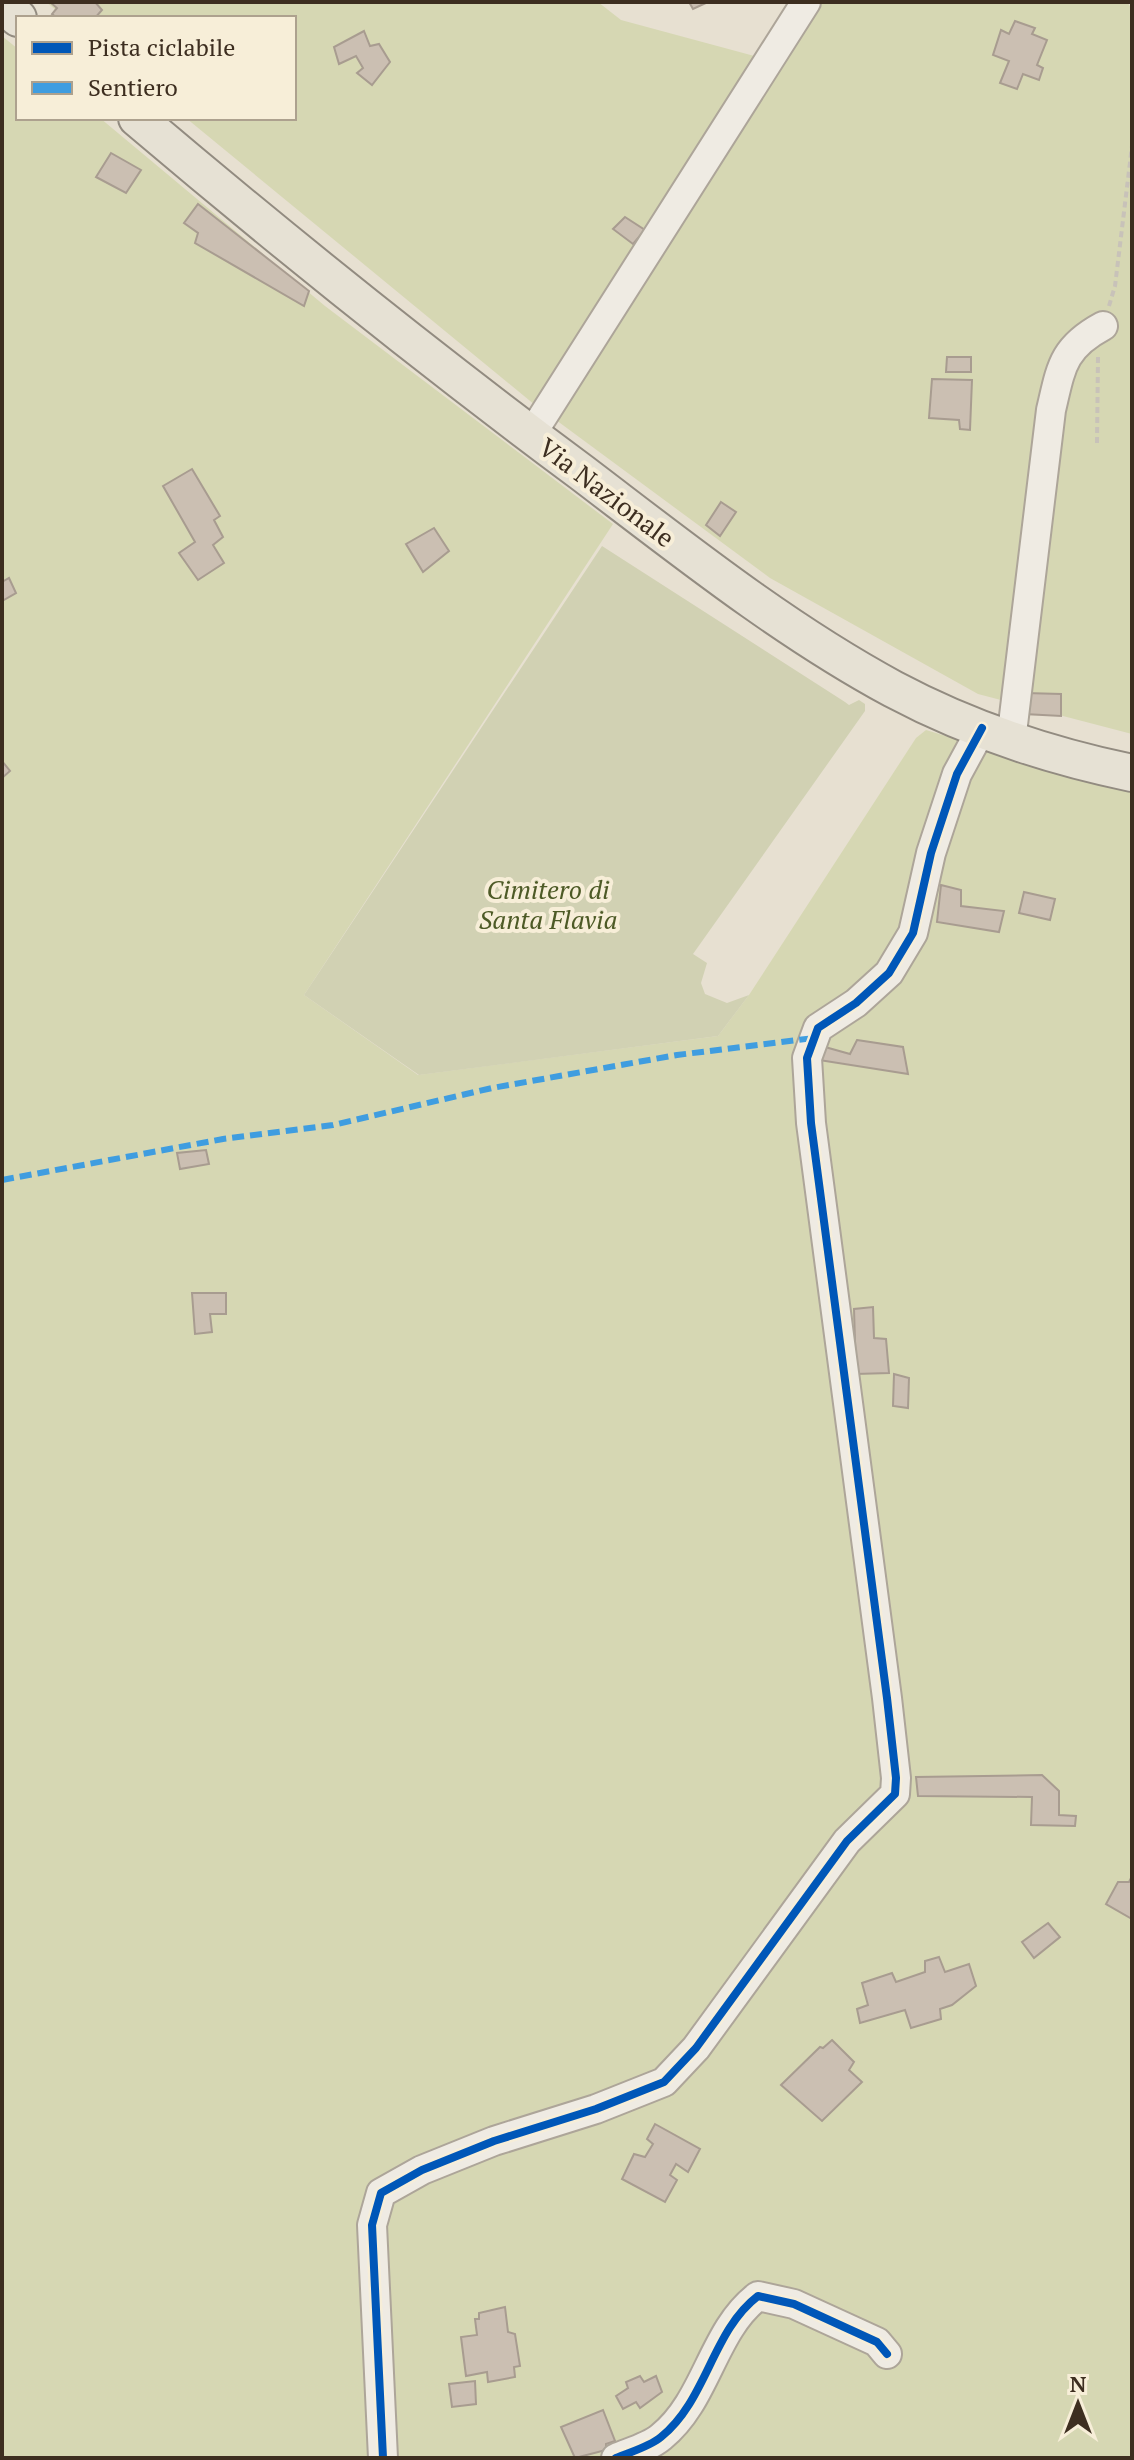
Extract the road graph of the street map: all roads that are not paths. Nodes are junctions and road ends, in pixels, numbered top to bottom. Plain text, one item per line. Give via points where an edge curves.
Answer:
1 (806, 2) edge
2 (139, 120) edge
3 (1103, 326) road end
4 (531, 435) junction
5 (997, 734) junction
6 (1132, 773) edge
7 (887, 2354) dead end
8 (383, 2458) edge
9 (616, 2458) edge

1 - 4 street
2 - 4 main road, Via Nazionale via 289,247
3 - 5 street via 1064,358
4 - 5 main road, Via Nazionale via 827,649 894,690
5 - 6 main road, Via Nazionale via 1070,760
5 - 8 street via 957,774 913,933 889,973 818,1028 807,1058 895,1794 847,1841 696,2048 664,2082 480,2147 381,2193 372,2225
7 - 9 street via 877,2342 794,2304 758,2296 740,2309 683,2415 659,2439

